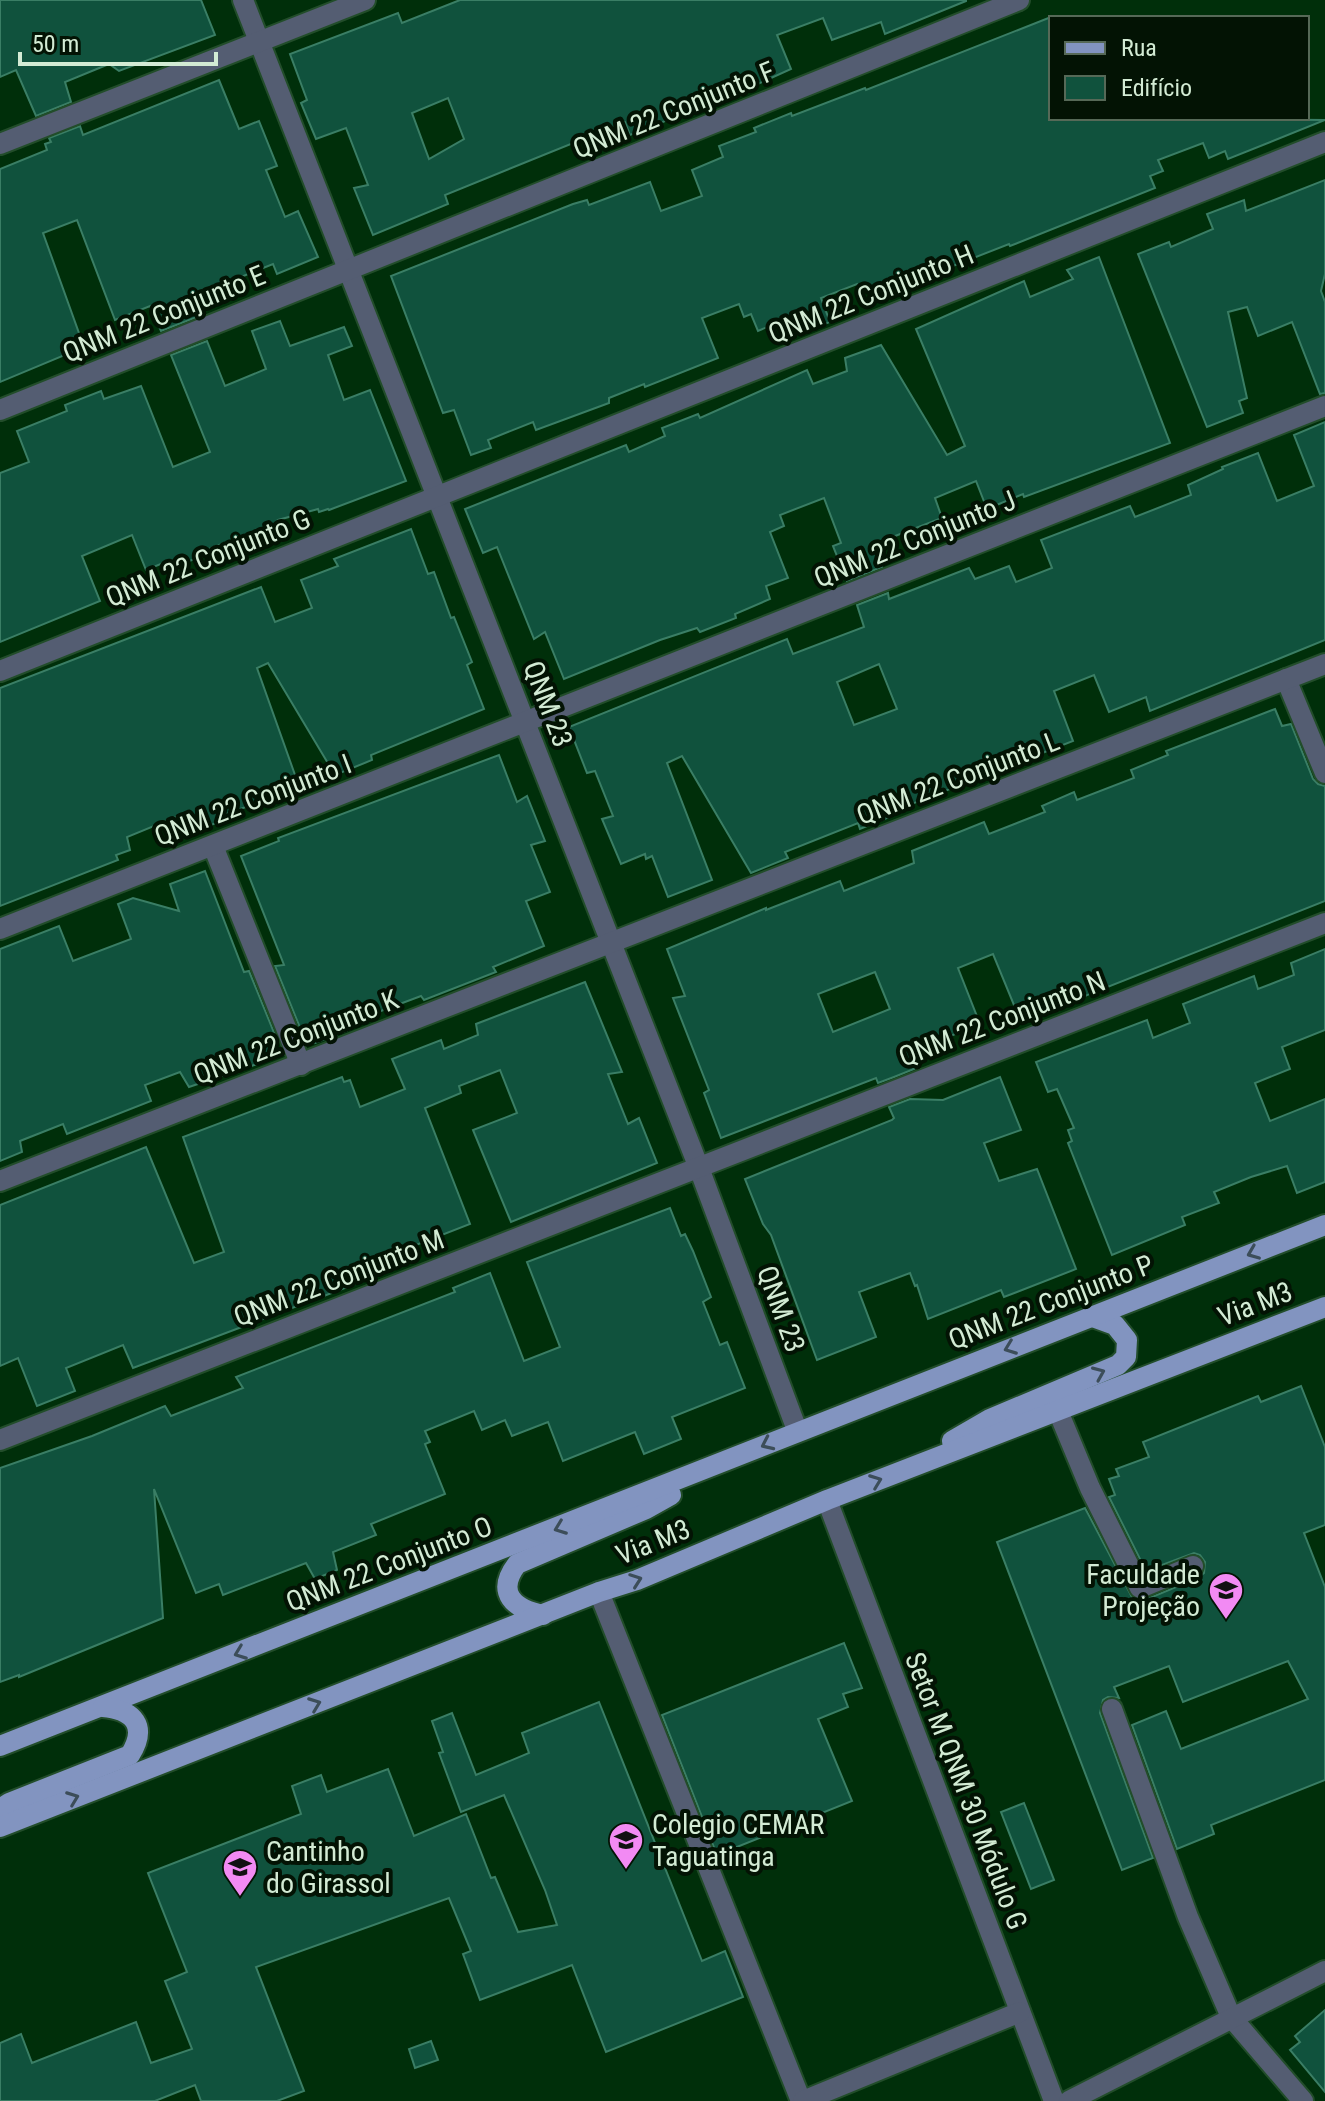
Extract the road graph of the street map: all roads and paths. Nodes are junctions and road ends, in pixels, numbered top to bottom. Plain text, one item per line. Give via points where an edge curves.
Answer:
1 (243, 0) edge
2 (365, 0) edge
3 (1019, 0) edge
4 (260, 41) junction
5 (1325, 142) edge
6 (0, 144) edge
7 (349, 271) junction
8 (1325, 406) edge
9 (0, 410) edge
10 (437, 498) junction
11 (1325, 664) edge
12 (0, 671) edge
13 (1286, 679) junction
14 (526, 724) junction
15 (1325, 773) edge
16 (213, 846) junction
17 (1325, 923) edge
18 (0, 929) edge
19 (612, 944) junction
20 (301, 1065) junction
21 (699, 1168) junction
22 (0, 1181) edge
23 (1325, 1225) edge
24 (1325, 1307) edge
25 (1093, 1317) junction
26 (1058, 1411) junction
27 (797, 1430) junction
28 (0, 1440) edge
29 (737, 1458) junction
30 (904, 1470) junction
31 (827, 1500) junction
32 (1193, 1566) dead end
33 (599, 1592) junction
34 (543, 1615) junction
35 (103, 1707) junction
36 (1112, 1709) dead end
37 (0, 1746) edge
38 (0, 1809) edge
39 (0, 1827) edge
40 (1325, 1971) edge
41 (1020, 2012) junction
42 (1231, 2017) junction
43 (802, 2101) edge
44 (1054, 2101) edge
45 (1069, 2101) edge
46 (1303, 2101) edge

1 - 4 street, QNM 23
2 - 4 street
3 - 7 street, QNM 22 Conjunto F
4 - 6 street
4 - 7 street, QNM 23
5 - 10 street, QNM 22 Conjunto H
7 - 9 street, QNM 22 Conjunto E
7 - 10 street, QNM 23
8 - 14 street, QNM 22 Conjunto J
10 - 12 street, QNM 22 Conjunto G
10 - 14 street, QNM 23
11 - 13 street, QNM 22 Conjunto L
13 - 15 street
13 - 19 street, QNM 22 Conjunto L
14 - 16 street, QNM 22 Conjunto I
14 - 19 street, QNM 23
16 - 18 street, QNM 22 Conjunto I
16 - 20 street
17 - 21 street, QNM 22 Conjunto N
19 - 20 street, QNM 22 Conjunto K
19 - 21 street, QNM 23
20 - 22 street, QNM 22 Conjunto K
21 - 27 street, QNM 23
21 - 28 street, QNM 22 Conjunto M
23 -> 25 main road, QNM 22 Conjunto P
24 - 26 main road, Via M3
25 -> 27 main road, QNM 22 Conjunto P
30 -> 25 main road via 990,1419 1118,1365 1126,1357 1127,1340 1115,1325
26 - 30 main road, Via M3
26 - 32 street via 1140,1588
27 -> 29 main road, QNM 22 Conjunto O
29 - 34 main road via 646,1509 517,1564 509,1579 510,1595 519,1608
29 -> 35 main road, QNM 22 Conjunto O
31 -> 30 main road, Via M3
33 -> 31 main road, Via M3
31 - 41 street, Setor M QNM 30 Módulo G
33 - 34 main road, Via M3
33 - 43 street
39 -> 34 main road, Via M3
35 - 37 main road, QNM 22 Conjunto O
35 - 38 main road via 118,1708 137,1723 130,1755
36 - 42 street via 1188,1917
40 - 42 street
41 - 43 street
41 - 44 street, Setor M QNM 30 Módulo G
42 - 45 street
42 - 46 street

